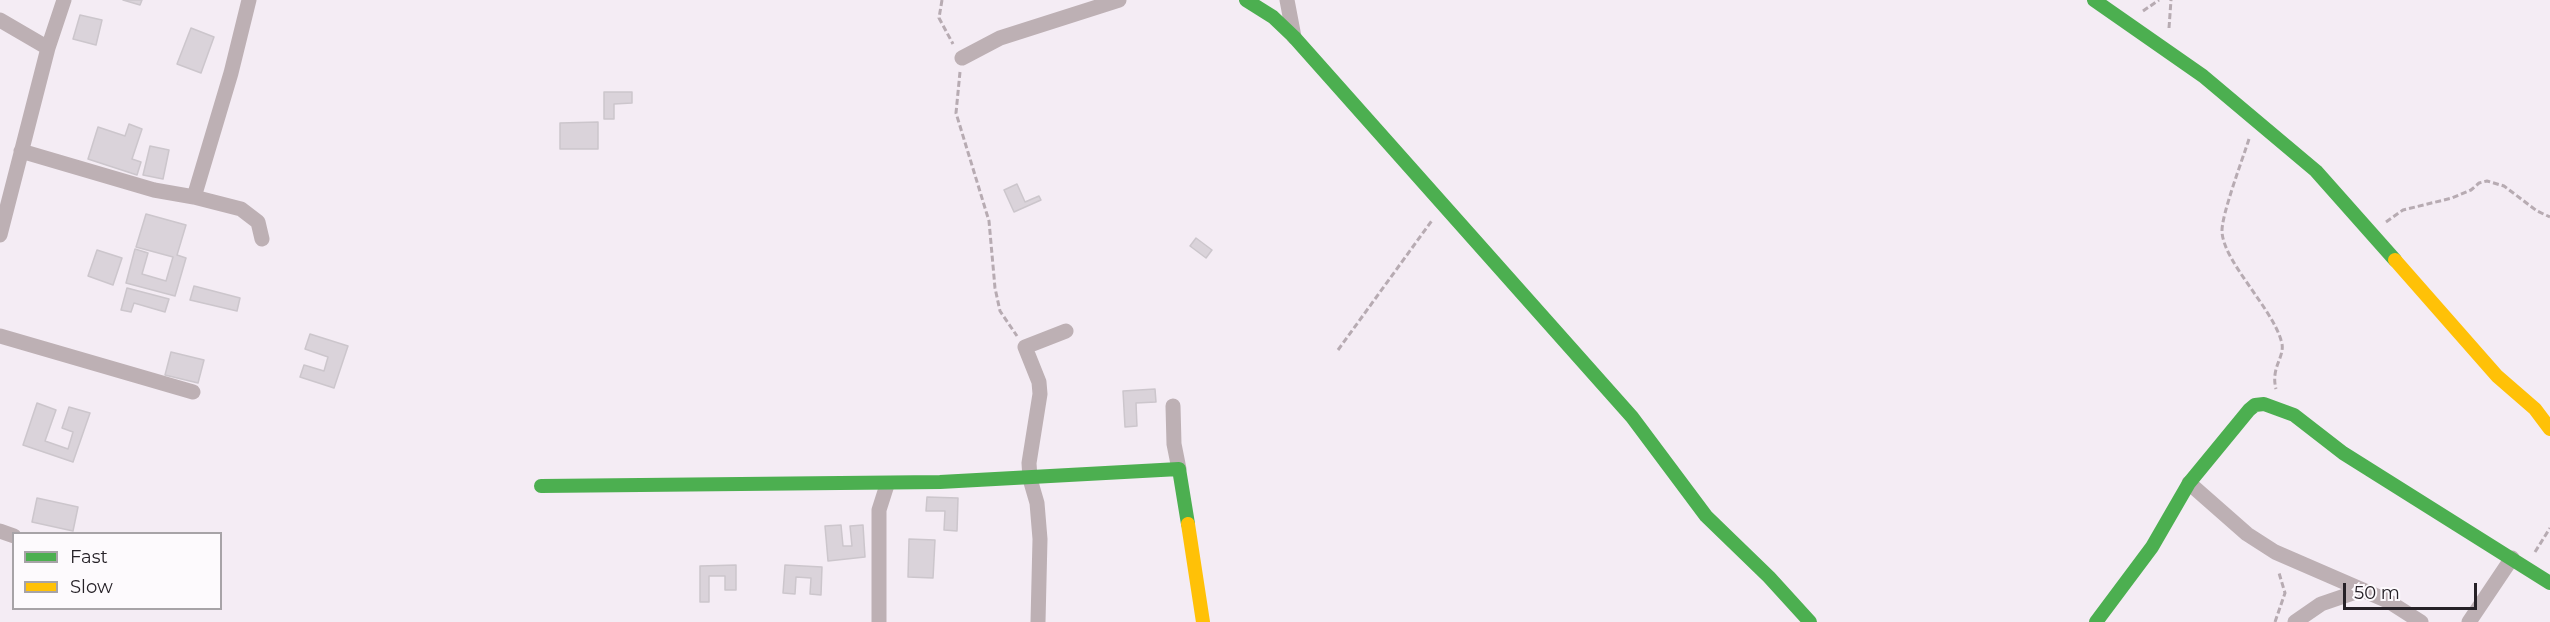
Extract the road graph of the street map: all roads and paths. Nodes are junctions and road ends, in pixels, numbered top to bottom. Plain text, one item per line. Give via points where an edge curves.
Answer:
1 (64, 0) edge
2 (249, 0) edge
3 (942, 0) edge
4 (1119, 0) edge
5 (1246, 0) edge
6 (1287, 0) edge
7 (2094, 0) edge
8 (2171, 0) edge
9 (0, 20) edge
10 (1294, 37) junction
11 (48, 48) junction
12 (2166, 51) junction
13 (962, 58) junction
14 (2255, 120) junction
15 (21, 151) junction
16 (194, 197) junction
17 (1444, 203) junction
18 (2550, 217) edge
19 (2374, 234) junction
20 (0, 235) edge
21 (262, 239) dead end
22 (1066, 331) dead end
23 (0, 336) edge
24 (1025, 347) junction
25 (1338, 350) dead end
26 (193, 392) dead end
27 (1173, 406) dead end
28 (2294, 415) junction
29 (2550, 429) edge
30 (1179, 469) junction
31 (1030, 479) junction
32 (2188, 483) junction
33 (887, 485) junction
34 (541, 486) dead end
35 (2550, 528) edge
36 (2275, 552) junction
37 (2519, 563) junction
38 (2550, 583) edge
39 (2362, 590) junction
40 (879, 622) edge
41 (1038, 622) edge
42 (1203, 622) edge
43 (1810, 622) edge
44 (2096, 622) edge
45 (2275, 622) edge
46 (2295, 622) edge
47 (2421, 622) edge
48 (2469, 622) edge

1 - 11 street
2 - 16 street
3 - 13 path via 942,28
4 - 13 street via 1000,39
5 - 10 street via 1274,17
6 - 10 street
7 - 12 street
8 - 12 path
9 - 11 street
10 - 17 street
11 - 15 street
12 - 14 street
13 - 24 path via 956,113 989,221 1000,311
14 - 19 street via 2316,171
14 - 28 path via 2222,230 2224,246 2258,295 2281,339 2283,347 2273,377 2276,390
15 - 16 street via 154,190
15 - 20 street
16 - 21 street via 242,209 258,222
17 - 25 path
17 - 43 street via 1632,417 1706,516
18 - 19 path via 2504,186 2487,182 2452,198 2403,210
19 - 29 street via 2497,376 2535,409
22 - 24 street
23 - 26 street
24 - 31 street via 1040,394
27 - 30 street
28 - 32 street via 2272,406 2255,405
28 - 37 street via 2343,453
30 - 31 street
30 - 42 street
31 - 33 street
31 - 41 street via 1040,539
32 - 36 street via 2247,534
32 - 44 street via 2152,547
33 - 34 street
33 - 40 street via 879,510
35 - 37 path
36 - 39 street
36 - 45 path via 2285,593
37 - 38 street
37 - 48 street
39 - 46 street via 2321,604
39 - 47 street

